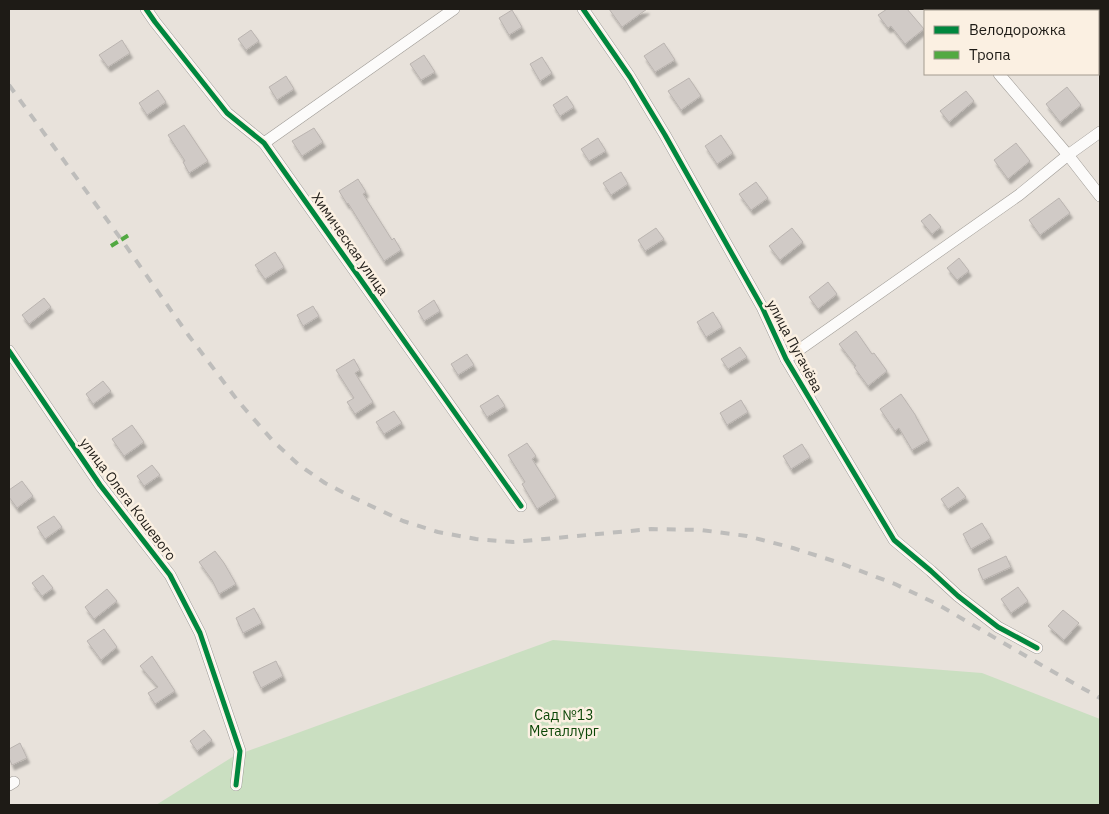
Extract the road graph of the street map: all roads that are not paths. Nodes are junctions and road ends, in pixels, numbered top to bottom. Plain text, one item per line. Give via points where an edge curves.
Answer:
1 (146, 9) edge
2 (454, 9) edge
3 (583, 9) edge
4 (1001, 75) edge
5 (1100, 132) edge
6 (264, 143) junction
7 (1068, 155) junction
8 (1100, 196) edge
9 (9, 351) edge
10 (786, 359) junction
11 (521, 506) dead end
12 (1037, 648) dead end
13 (236, 785) dead end

1 - 6 street, Химическая улица via 227,112
2 - 6 street
3 - 10 street, улица Пугачёва via 665,135 762,307
4 - 7 street
5 - 7 street
6 - 11 street, Химическая улица
7 - 8 street
7 - 10 street via 1019,195
9 - 13 street, улица Олега Кошевого via 100,485 170,575 200,633 240,751
10 - 12 street, улица Пугачёва via 894,540 998,628

